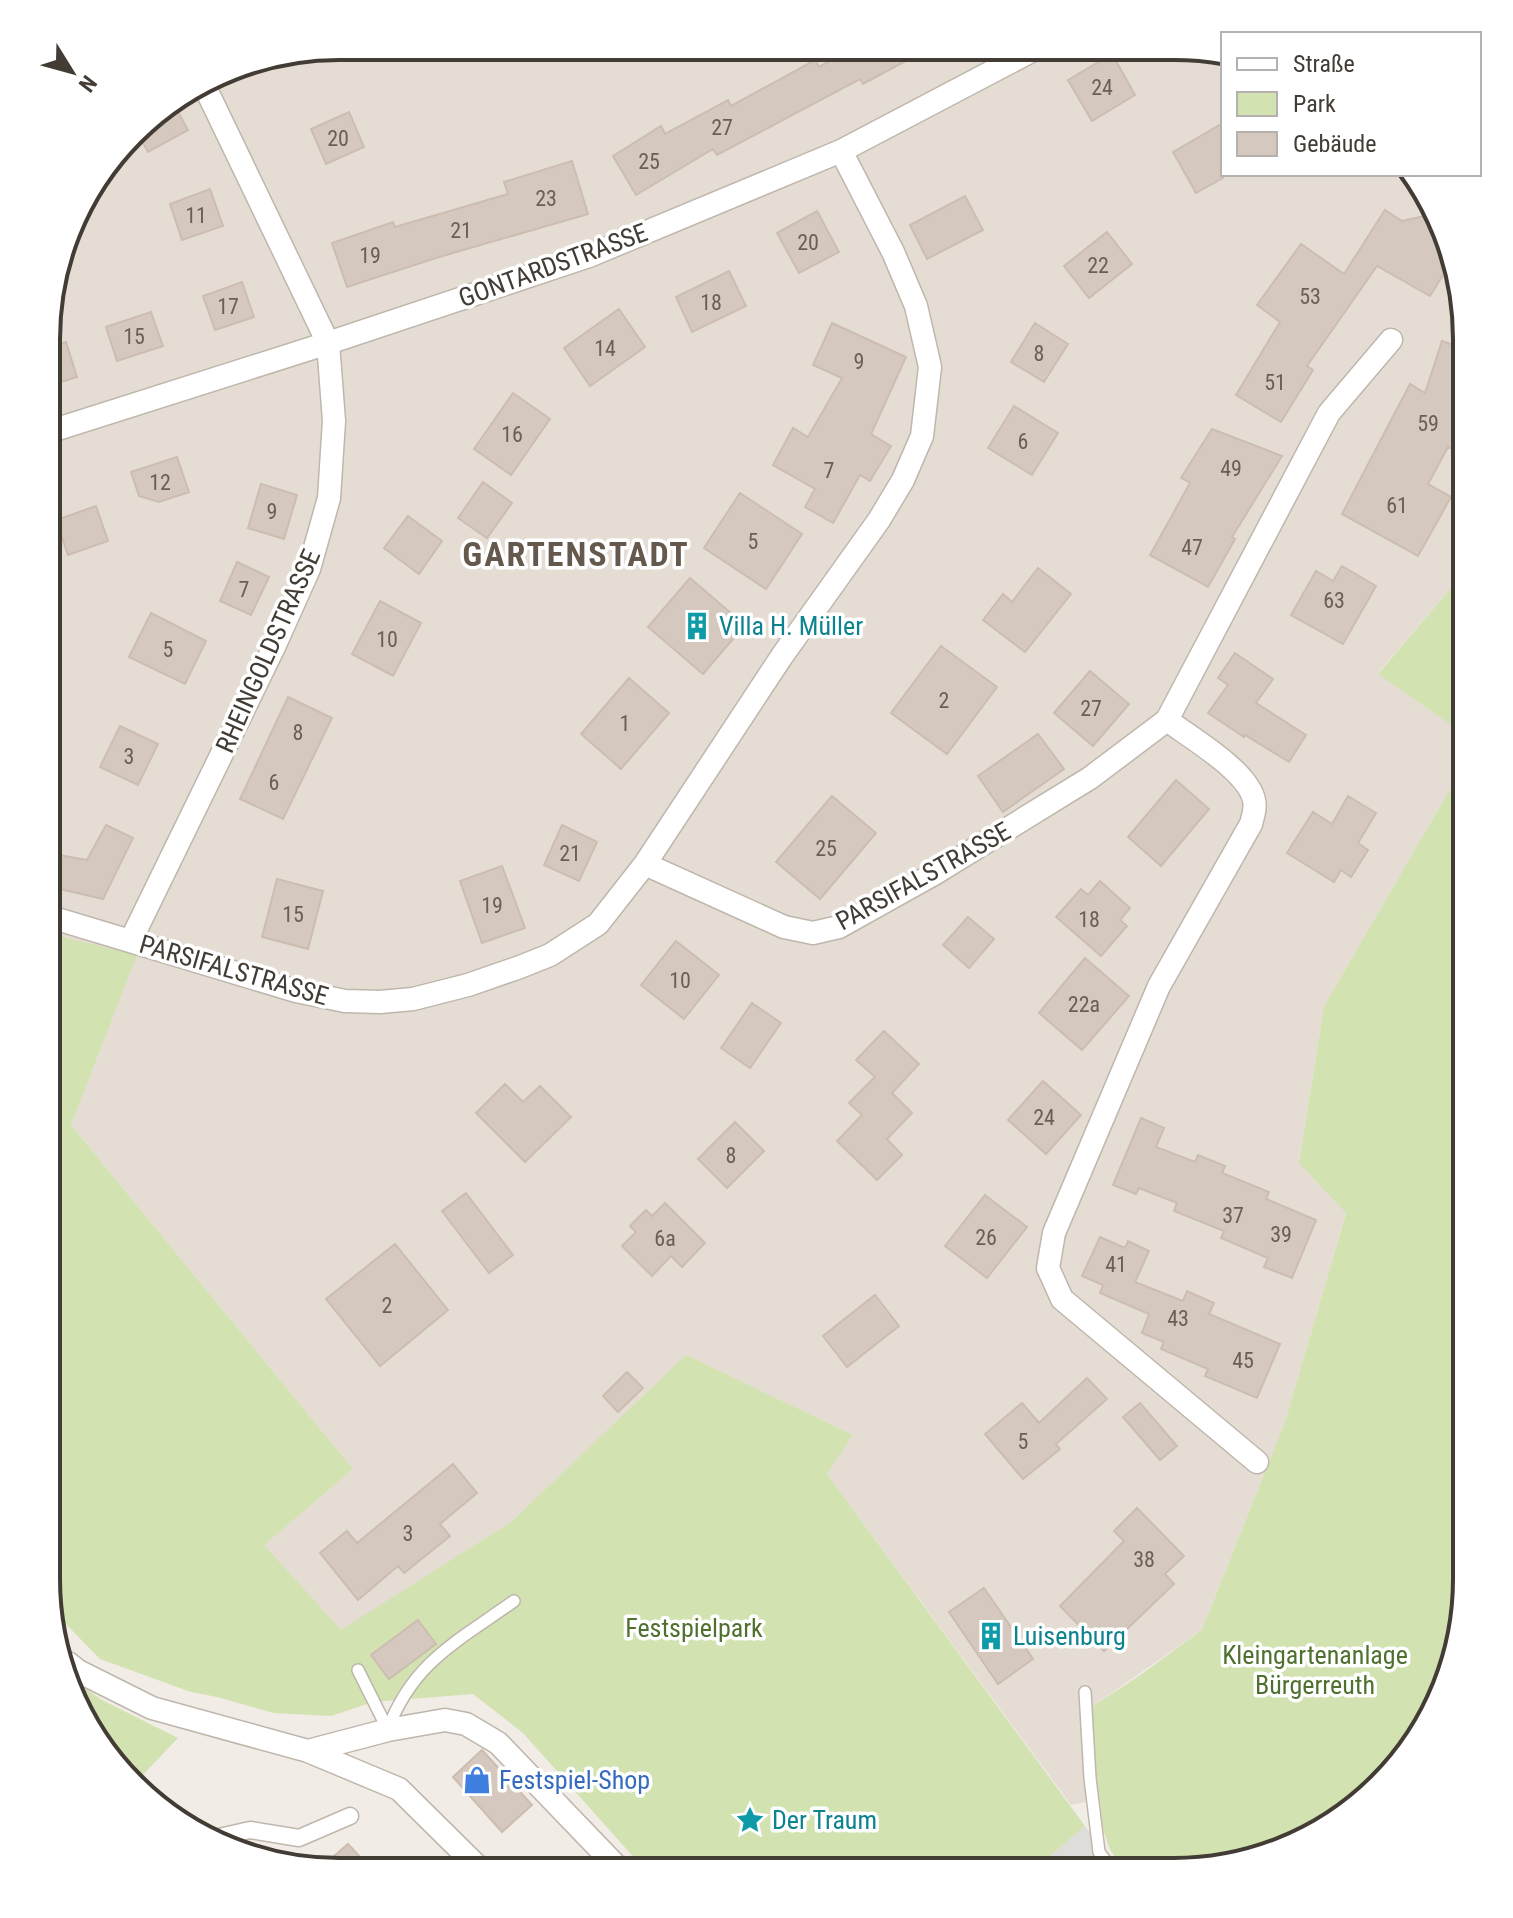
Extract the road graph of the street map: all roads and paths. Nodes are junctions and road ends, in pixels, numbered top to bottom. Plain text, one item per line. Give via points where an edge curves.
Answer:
1 (1014, 60) edge
2 (208, 93) edge
3 (841, 151) junction
4 (1391, 340) dead end
5 (328, 343) junction
6 (60, 428) edge
7 (1167, 720) junction
8 (645, 864) junction
9 (60, 920) edge
10 (131, 940) junction
11 (1257, 1462) dead end
12 (514, 1601) dead end
13 (75, 1668) edge
14 (358, 1670) dead end
15 (1085, 1692) dead end
16 (388, 1730) junction
17 (308, 1751) junction
18 (350, 1816) dead end
19 (228, 1835) edge
20 (468, 1857) edge
21 (608, 1857) edge
22 (1103, 1857) edge

1 - 3 street, GONTARDSTRASSE
2 - 5 street
3 - 5 street, GONTARDSTRASSE via 589,256
3 - 8 street via 916,306 930,367 922,436 879,520
4 - 7 street, PARSIFALSTRASSE via 1329,413
5 - 6 street, GONTARDSTRASSE
5 - 10 street, RHEINGOLDSTRASSE via 334,421 329,498 309,569
7 - 8 street, PARSIFALSTRASSE via 1090,778 839,927 813,933 784,927
7 - 11 street via 1238,774 1254,799 1255,812 1159,986 1054,1233 1048,1268 1062,1299
8 - 10 street, PARSIFALSTRASSE via 607,913 578,939 520,967 413,999 323,998
9 - 10 street, PARSIFALSTRASSE
12 - 16 lane via 431,1661 396,1707
13 - 17 street via 152,1708
14 - 16 lane
15 - 22 lane via 1090,1778
16 - 17 street
16 - 21 street via 445,1720 482,1732
17 - 20 street via 399,1789
18 - 19 street via 299,1838 250,1830

